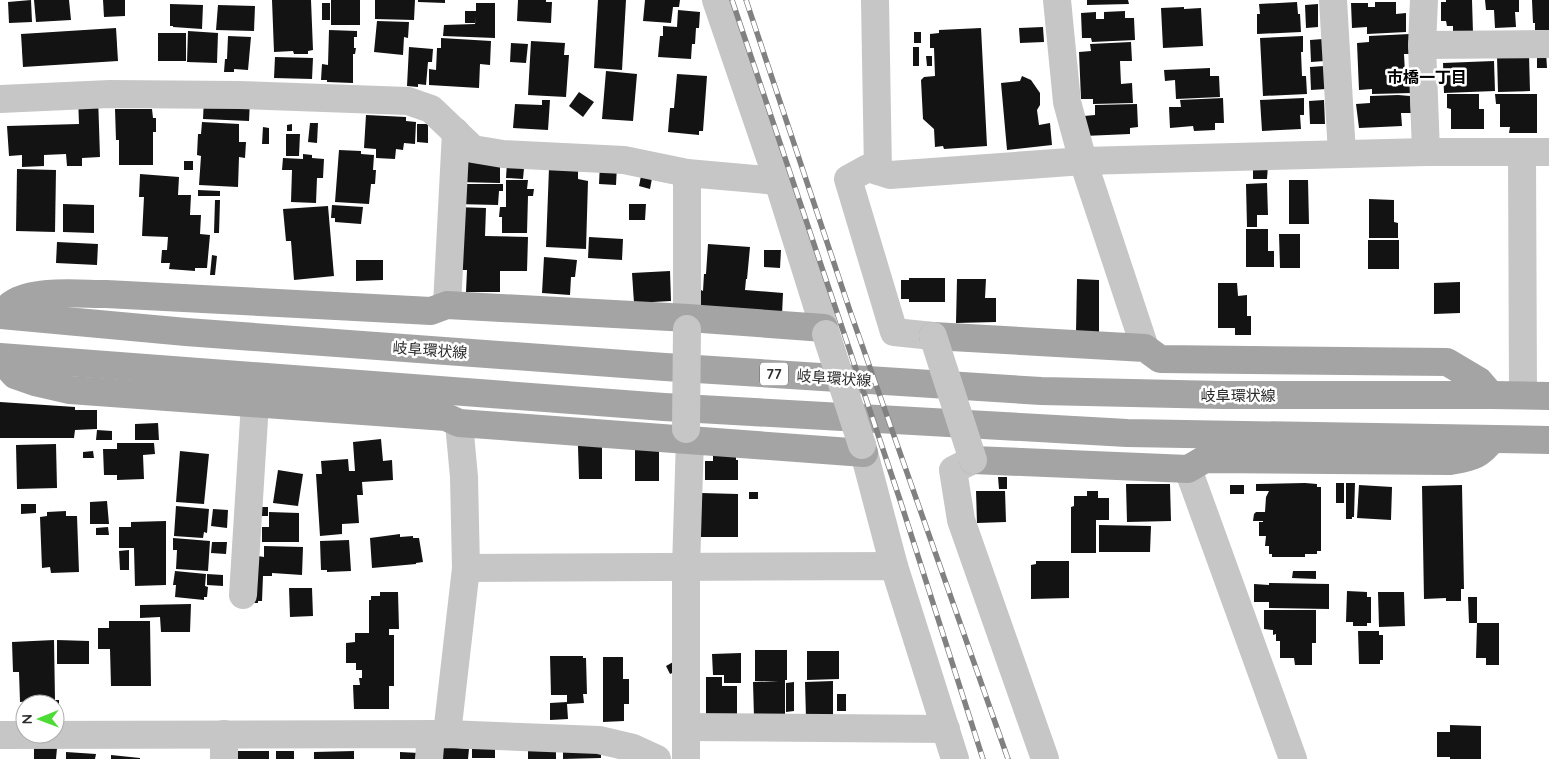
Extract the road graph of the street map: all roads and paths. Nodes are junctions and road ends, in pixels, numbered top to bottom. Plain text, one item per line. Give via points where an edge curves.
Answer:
1 (716, 0) edge
2 (875, 0) edge
3 (1058, 0) edge
4 (1333, 0) edge
5 (1424, 0) edge
6 (1549, 44) edge
7 (1422, 45) junction
8 (0, 99) edge
9 (456, 132) junction
10 (1426, 152) junction
11 (1536, 152) edge
12 (1342, 154) junction
13 (1083, 161) junction
14 (878, 171) junction
15 (687, 173) junction
16 (778, 181) junction
17 (447, 305) junction
18 (0, 315) edge
19 (687, 324) junction
20 (825, 331) junction
21 (933, 336) junction
22 (1145, 348) junction
23 (0, 357) edge
24 (1491, 394) junction
25 (1536, 396) edge
26 (255, 403) junction
27 (459, 422) junction
28 (688, 434) junction
29 (1492, 439) junction
30 (1549, 440) edge
31 (863, 449) junction
32 (973, 460) junction
33 (1188, 469) junction
34 (894, 566) junction
35 (466, 568) junction
36 (686, 568) junction
37 (243, 594) dead end
38 (686, 727) junction
39 (0, 729) edge
40 (946, 729) junction
41 (0, 735) edge
42 (436, 742) edge
43 (224, 747) edge
44 (657, 759) edge
45 (686, 759) edge
46 (956, 759) edge
47 (1045, 759) edge
48 (1293, 759) edge

1 - 16 street
2 - 14 street
3 - 13 street via 1067,102
4 - 12 street
5 - 7 street
6 - 7 street
7 - 10 street
8 - 9 street via 110,94 408,101 431,109
9 - 15 street via 474,149 503,154 624,160
9 - 17 street
10 - 11 street
10 - 12 street
11 - 25 street
12 - 13 street
13 - 14 street via 890,175
13 - 22 street
14 - 21 street via 868,168 848,179 894,332
15 - 16 street
15 - 19 street
16 - 20 street
17 - 18 main road via 431,312 59,294 29,296 12,304
17 - 19 main road
18 - 24 main road, 岐阜環状線 / 77 via 186,332 1040,392 1222,396
19 - 20 main road
19 - 28 street, bridge
20 - 31 street, bridge
21 - 22 main road
21 - 32 street, bridge
22 - 24 main road via 1160,359 1447,362 1479,381
23 - 26 main road via 15,375 70,390
23 - 29 main road via 664,407 1118,433
24 - 25 main road, 岐阜環状線 / 77
26 - 27 main road via 446,416
26 - 37 street
27 - 28 main road
27 - 35 street
28 - 31 main road
28 - 36 street
29 - 30 main road
29 - 33 main road via 1484,450 1474,456 1450,461 1205,459
31 - 34 street
32 - 33 main road
32 - 47 street via 953,470 961,520
33 - 48 street
34 - 36 street
34 - 40 street
35 - 36 street
35 - 42 street
36 - 38 street
38 - 40 street
38 - 45 street
39 - 41 street
40 - 46 street
41 - 43 street
42 - 43 street
42 - 44 street via 599,740 634,748

